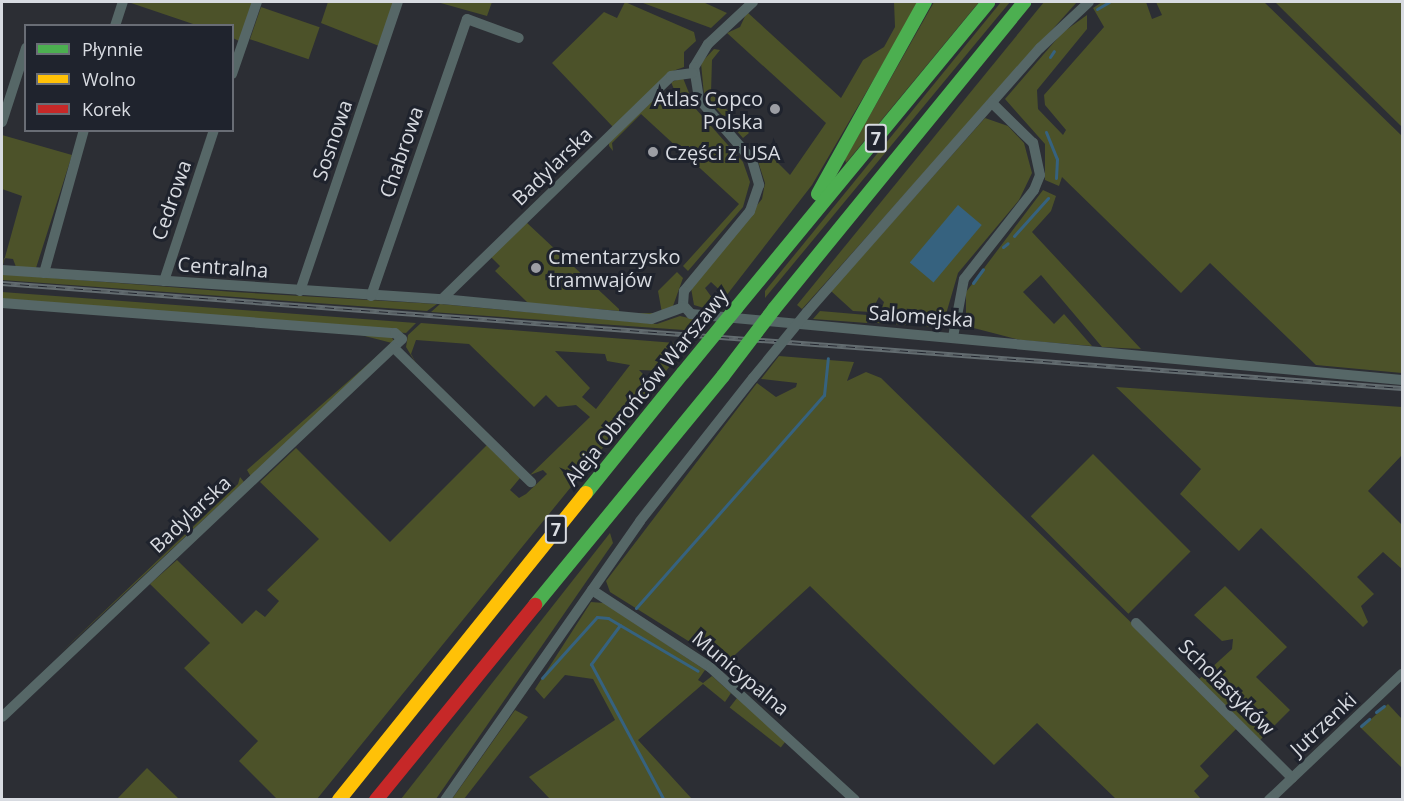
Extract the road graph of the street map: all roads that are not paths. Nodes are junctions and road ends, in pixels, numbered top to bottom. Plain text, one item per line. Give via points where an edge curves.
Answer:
1 (123, 2) edge
2 (257, 2) edge
3 (398, 2) edge
4 (753, 2) edge
5 (925, 2) edge
6 (988, 2) edge
7 (1024, 2) edge
8 (1089, 2) edge
9 (117, 24) edge
10 (519, 38) dead end
11 (24, 54) edge
12 (234, 68) edge
13 (693, 73) junction
14 (992, 103) junction
15 (2, 123) edge
16 (83, 132) edge
17 (213, 132) edge
18 (2, 270) edge
19 (44, 273) junction
20 (764, 274) junction
21 (164, 281) junction
22 (300, 291) junction
23 (370, 296) junction
24 (442, 299) junction
25 (2, 303) edge
26 (684, 307) junction
27 (953, 336) junction
28 (394, 348) junction
29 (1402, 380) edge
30 (531, 482) dead end
31 (592, 590) junction
32 (1136, 623) dead end
33 (1402, 674) edge
34 (2, 717) edge
35 (1292, 778) junction
36 (339, 800) edge
37 (376, 800) edge
38 (445, 800) edge
39 (855, 800) edge
40 (1269, 800) edge

1 - 9 street
2 - 12 street
3 - 22 street, Sosnowa
4 - 13 street via 708,44
5 - 20 main road via 827,182
6 - 20 main road, Aleja Obrońców Warszawy / 7
7 - 37 main road, 7, bridge
8 - 14 street
10 - 23 street, Chabrowa via 467,19
11 - 15 street
13 - 24 street, Badylarska via 671,76
13 - 26 street via 699,99 752,160 759,185 750,211 686,287
14 - 27 street via 1033,143 1040,175 1030,195 964,279
14 - 31 street, bridge via 807,312
16 - 19 street
17 - 21 street, Cedrowa
18 - 19 street, Centralna
19 - 21 street, Centralna
20 - 36 main road, Aleja Obrońców Warszawy / 7, bridge
21 - 22 street, Centralna
22 - 23 street, Centralna
23 - 24 street, Centralna
24 - 26 street via 651,319
25 - 28 street, Badylarska via 401,336
26 - 27 street, Salomejska via 700,317
27 - 29 street, Salomejska
28 - 30 street
28 - 34 street, Badylarska
31 - 38 street
31 - 39 street, Municypalna via 711,668
32 - 35 street, Scholastyków
33 - 35 street, Jutrzenki
35 - 40 street, Jutrzenki

